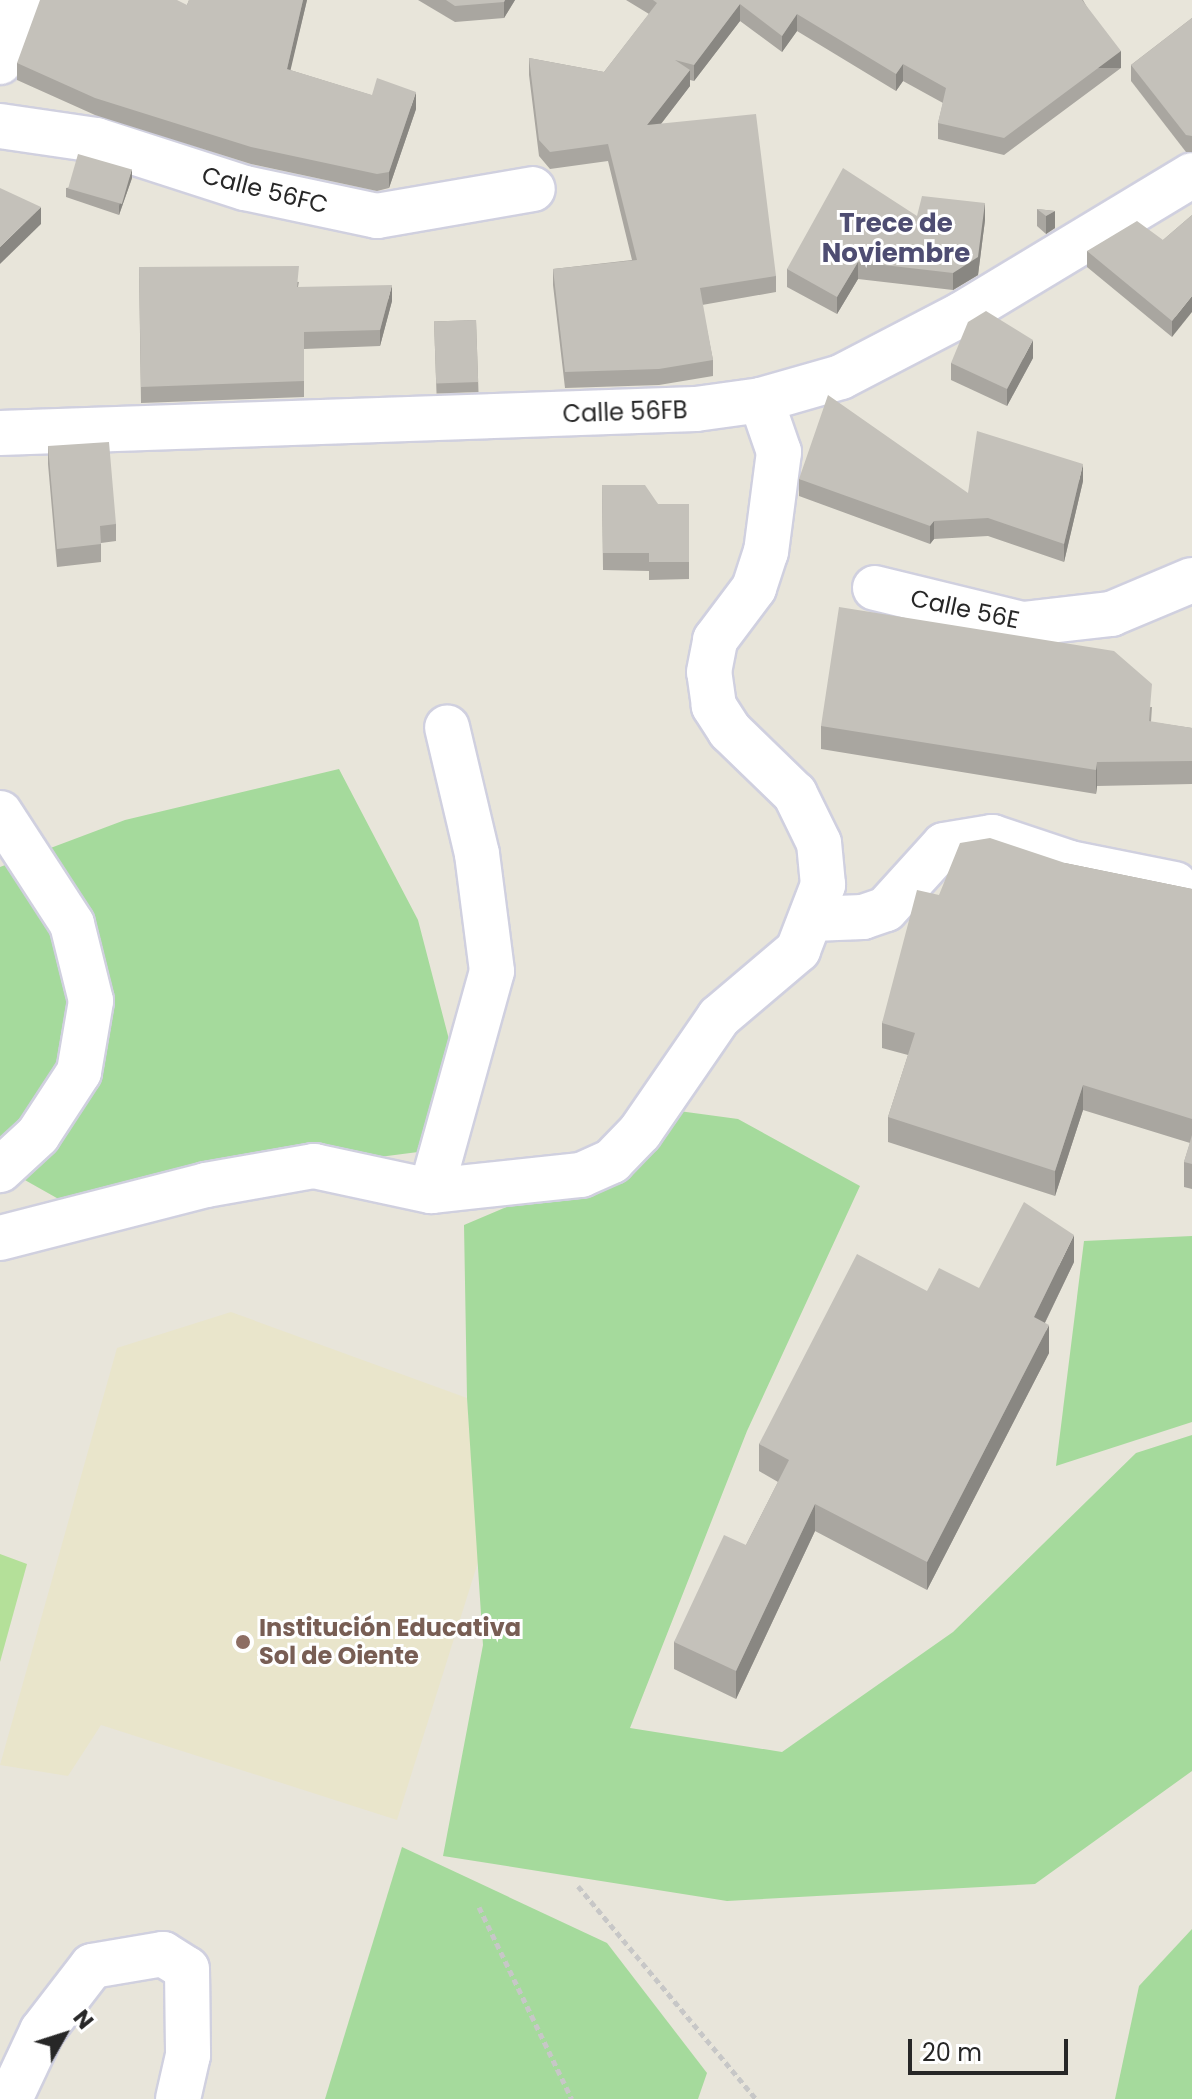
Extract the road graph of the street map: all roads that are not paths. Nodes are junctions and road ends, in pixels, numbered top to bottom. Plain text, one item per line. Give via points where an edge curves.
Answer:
1 (19, 0) edge
2 (0, 62) edge
3 (0, 126) edge
4 (1192, 175) edge
5 (533, 189) dead end
6 (761, 400) junction
7 (0, 433) edge
8 (1192, 580) edge
9 (875, 588) dead end
10 (447, 727) dead end
11 (0, 813) edge
12 (1175, 884) edge
13 (812, 919) junction
14 (0, 1170) edge
15 (431, 1191) junction
16 (0, 1238) edge
17 (10, 2099) edge
18 (178, 2099) edge

1 - 2 street
3 - 5 street, Calle 56FC via 96,140 245,188 377,216
4 - 6 street, Calle 56FB via 962,314 841,377
6 - 7 street, Calle 56FB via 696,409
6 - 13 street via 779,452 766,552 754,588 715,640 709,672 714,706 730,731 795,794 819,843 823,885
8 - 9 street, Calle 56E via 1111,614 1023,624
10 - 15 street via 477,854 492,971
11 - 14 street via 72,924 91,1001 79,1072 38,1135
12 - 13 street via 1070,863 992,837 944,845 886,909 863,917
13 - 15 street via 798,950 719,1017 640,1132 612,1161 581,1175
15 - 16 street via 314,1166 206,1185
17 - 18 street via 42,2031 92,1966 163,1954 187,1969 188,2055

